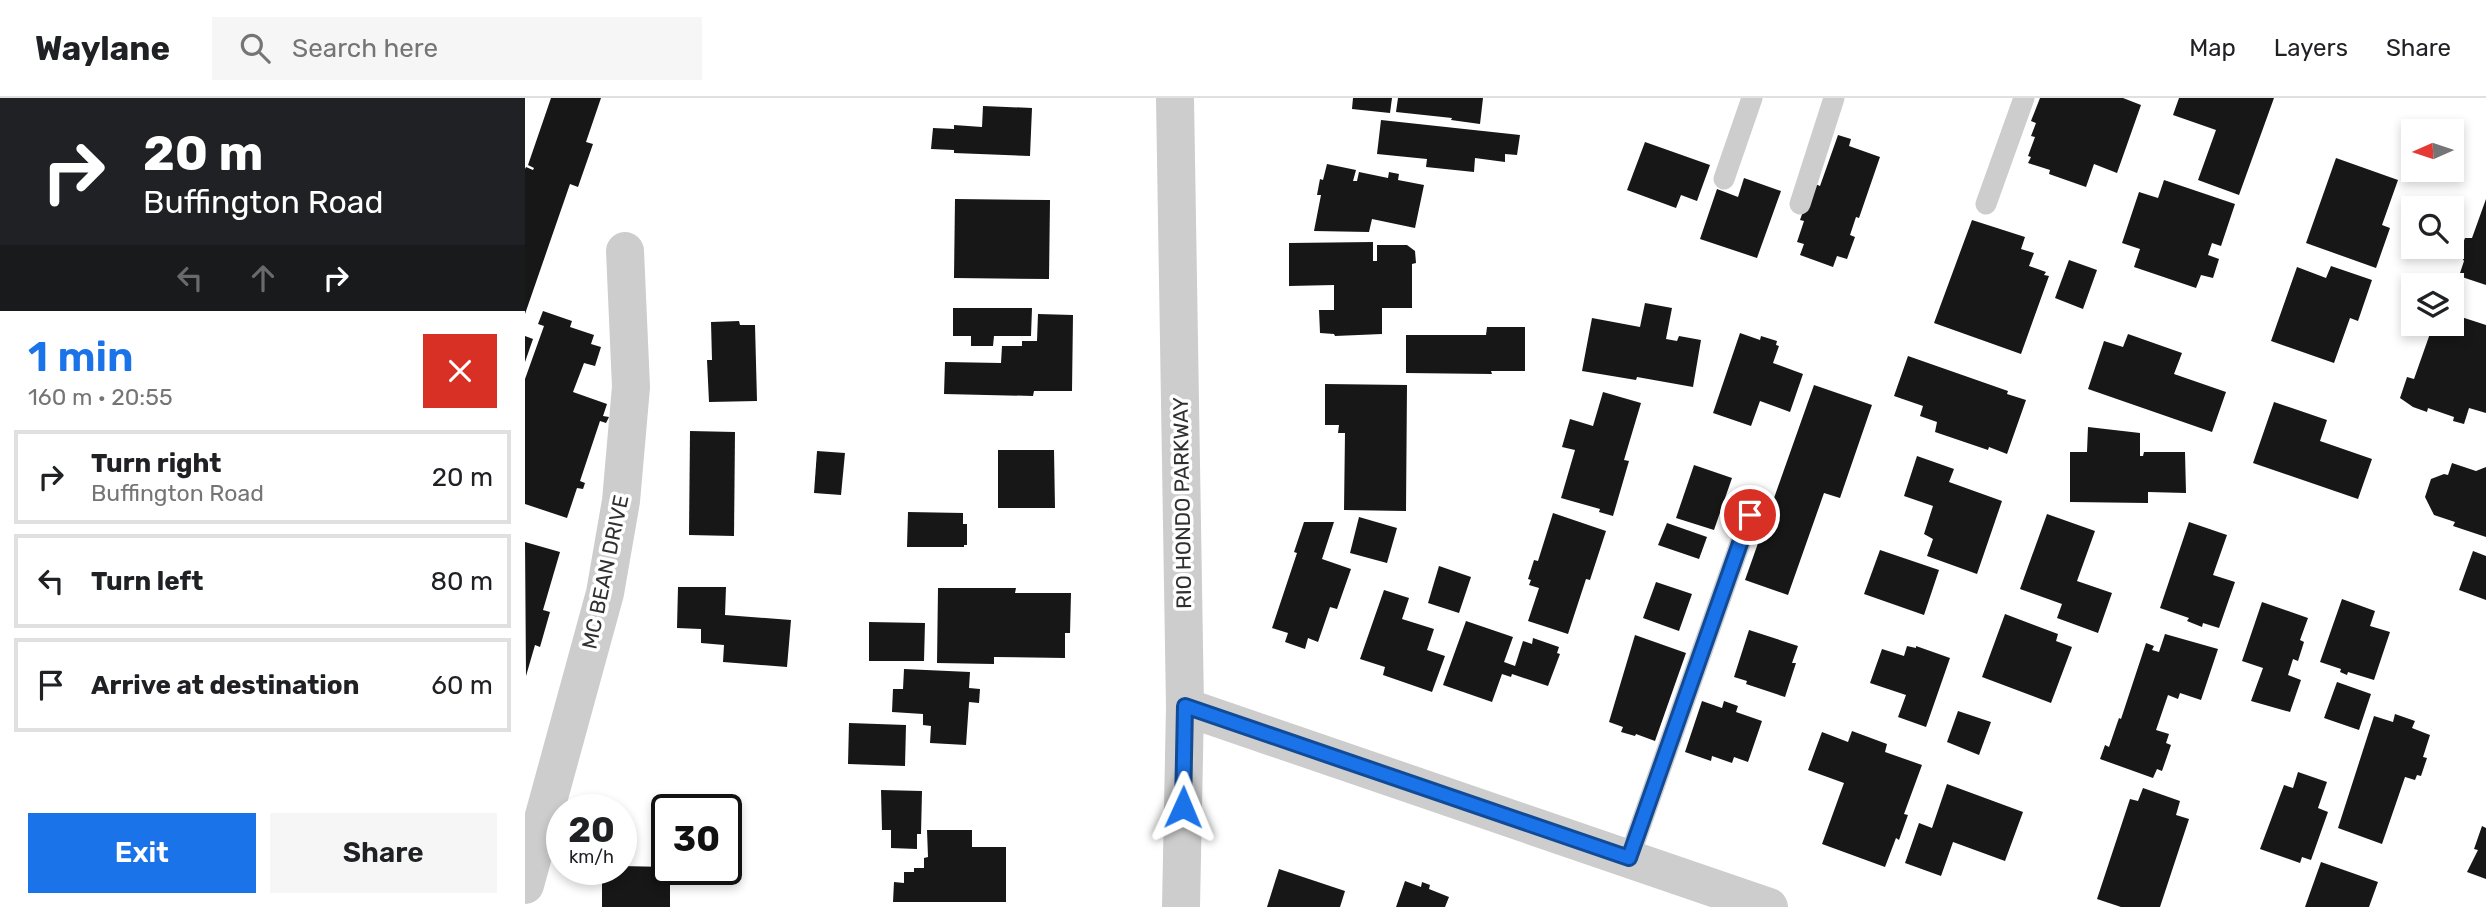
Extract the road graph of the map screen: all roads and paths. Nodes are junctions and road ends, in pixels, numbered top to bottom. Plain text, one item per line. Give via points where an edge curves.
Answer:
1 (1175, 98) edge
2 (1752, 98) edge
3 (1834, 98) edge
4 (2024, 98) edge
5 (1724, 179) dead end
6 (1801, 204) dead end
7 (1986, 204) dead end
8 (625, 251) dead end
9 (1750, 515) dead end
10 (1185, 706) junction
11 (1629, 858) junction
12 (525, 885) edge
13 (1181, 907) edge
14 (1769, 907) edge

1 - 10 street, RIO HONDO PARKWAY
2 - 5 lane
3 - 6 lane
4 - 7 lane
8 - 12 street, MC BEAN DRIVE via 631,387 621,500 605,593
9 - 11 lane
10 - 11 street
10 - 13 street, RIO HONDO PARKWAY
11 - 14 street

